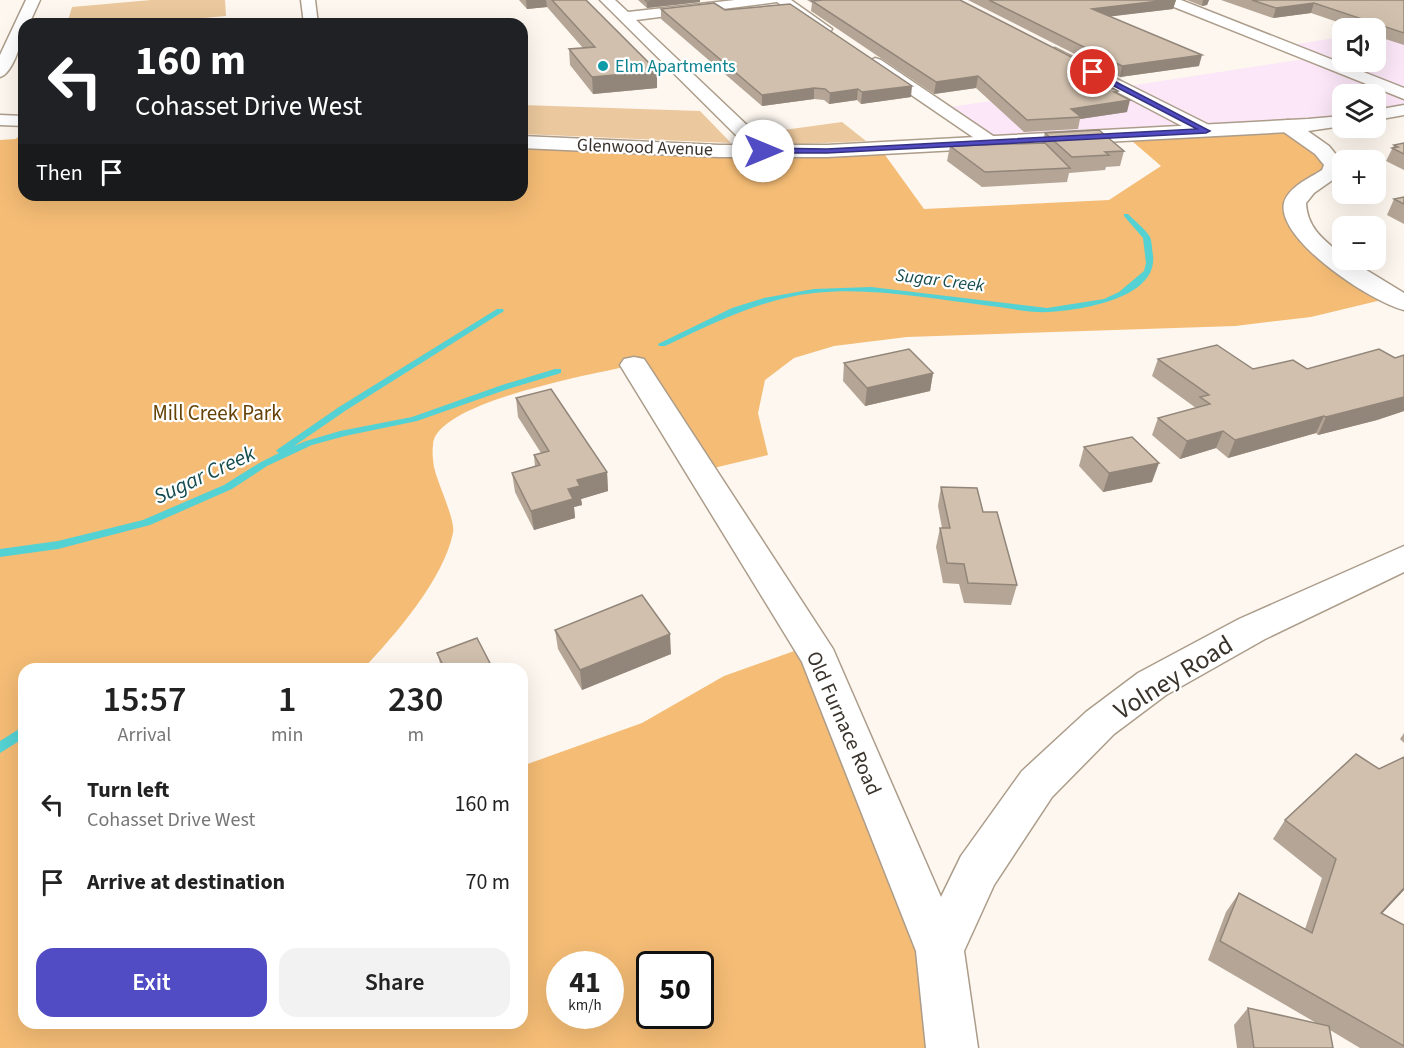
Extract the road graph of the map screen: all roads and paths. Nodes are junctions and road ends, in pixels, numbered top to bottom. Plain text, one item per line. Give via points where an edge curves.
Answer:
1 (33, 0) edge
2 (308, 0) edge
3 (607, 0) edge
4 (771, 0) edge
5 (782, 0) edge
6 (1169, 0) edge
7 (624, 16) junction
8 (25, 18) edge
9 (310, 18) edge
10 (18, 33) edge
11 (835, 36) edge
12 (1042, 46) edge
13 (864, 55) edge
14 (0, 72) edge
15 (1404, 94) edge
16 (1404, 110) edge
17 (1386, 113) edge
18 (0, 120) edge
19 (18, 121) edge
20 (1332, 122) edge
21 (1288, 126) junction
22 (1206, 131) junction
23 (528, 142) edge
24 (993, 142) junction
25 (763, 151) junction
26 (1404, 303) edge
27 (634, 365) dead end
28 (1404, 558) edge
29 (940, 951) junction
30 (952, 1048) edge

1 - 8 street
2 - 9 street
3 - 7 street
4 - 7 street
5 - 11 street
6 - 15 street
7 - 25 street
10 - 14 street
12 - 22 street
13 - 24 street
16 - 17 street
18 - 19 street
20 - 21 street, Glenwood Avenue
21 - 22 street, Glenwood Avenue
21 - 26 street via 1322,150 1334,164 1330,174 1296,201 1297,221 1326,253
22 - 24 street, Glenwood Avenue
23 - 25 street, Glenwood Avenue
24 - 25 street, Glenwood Avenue
27 - 29 street, Old Furnace Road via 820,659
28 - 29 street, Volney Road via 1252,629 1152,684 1100,723 1037,784 1024,802 977,871
29 - 30 street, Old Furnace Road

